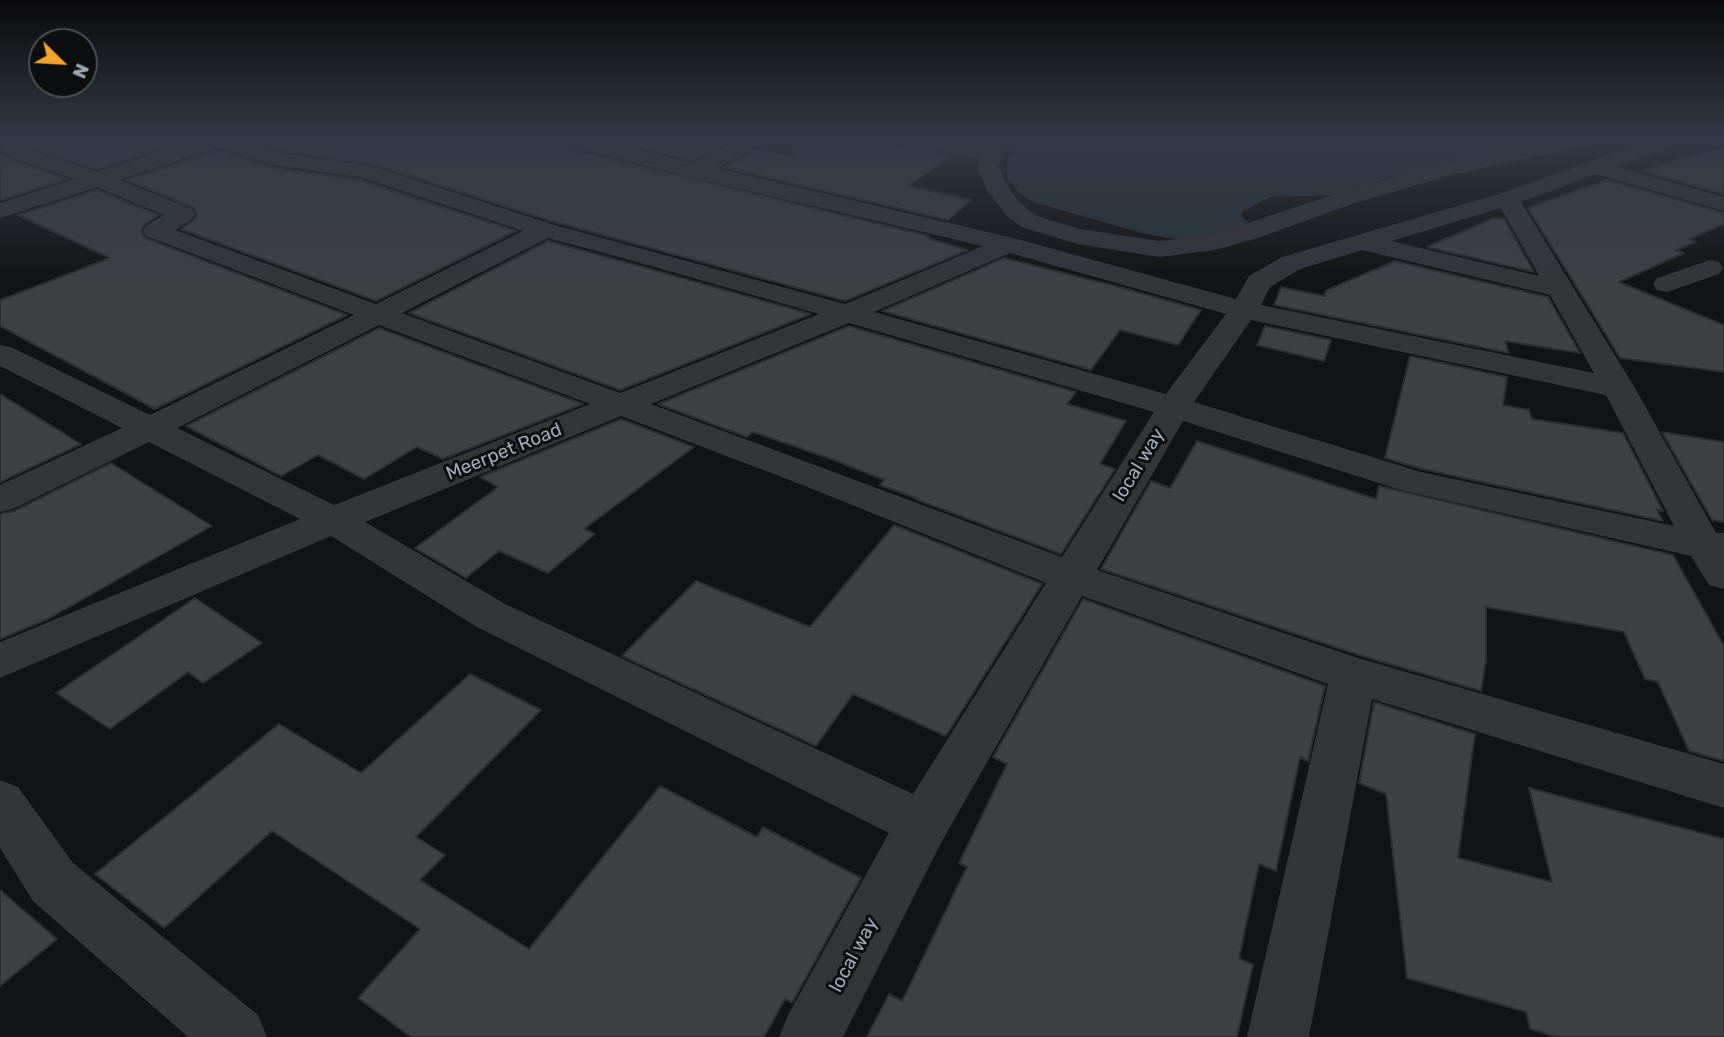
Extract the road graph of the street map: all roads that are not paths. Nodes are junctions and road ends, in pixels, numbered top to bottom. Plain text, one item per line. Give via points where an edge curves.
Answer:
1 (79, 186) edge
2 (115, 186) edge
3 (411, 186) edge
4 (760, 186) edge
5 (996, 186) edge
6 (1387, 186) edge
7 (1530, 186) edge
8 (1680, 186) edge
9 (1507, 199) junction
10 (1724, 204) edge
11 (0, 211) edge
12 (545, 230) junction
13 (1360, 242) junction
14 (1008, 244) junction
15 (1719, 268) edge
16 (1667, 284) dead end
17 (1559, 289) junction
18 (1244, 310) junction
19 (376, 314) junction
20 (846, 314) junction
21 (0, 354) edge
22 (1619, 388) junction
23 (621, 405) junction
24 (1174, 407) junction
25 (149, 429) junction
26 (0, 500) edge
27 (333, 520) junction
28 (1714, 546) edge
29 (1724, 575) edge
30 (1072, 577) junction
31 (0, 661) edge
32 (1353, 676) junction
33 (1724, 786) edge
34 (0, 803) edge
35 (923, 824) junction
36 (236, 1037) edge
37 (810, 1037) edge
38 (1279, 1037) edge

1 - 11 street
2 - 19 street via 184,214 155,231
3 - 12 street
4 - 14 street
5 - 6 street via 1030,222 1078,236 1159,249 1206,245
7 - 9 street, local way
8 - 10 street
9 - 13 street, local way
9 - 17 street
12 - 19 street
12 - 20 street
13 - 17 street
13 - 18 street, local way via 1291,263 1259,282
14 - 18 street
14 - 20 street, Meerpet Road
15 - 16 street
17 - 22 street
18 - 22 street
18 - 24 street, local way
19 - 23 street
19 - 25 street
20 - 23 street, Meerpet Road
20 - 24 street
21 - 25 street
22 - 28 street
23 - 27 street, Meerpet Road
23 - 30 street
24 - 28 street via 1413,482
24 - 30 street, local way
25 - 26 street
25 - 27 street
27 - 31 street, Meerpet Road
27 - 35 street via 492,616
28 - 29 street
30 - 32 street
30 - 35 street, local way
32 - 33 street
32 - 38 street
34 - 36 street via 53,882
35 - 37 street, local way

